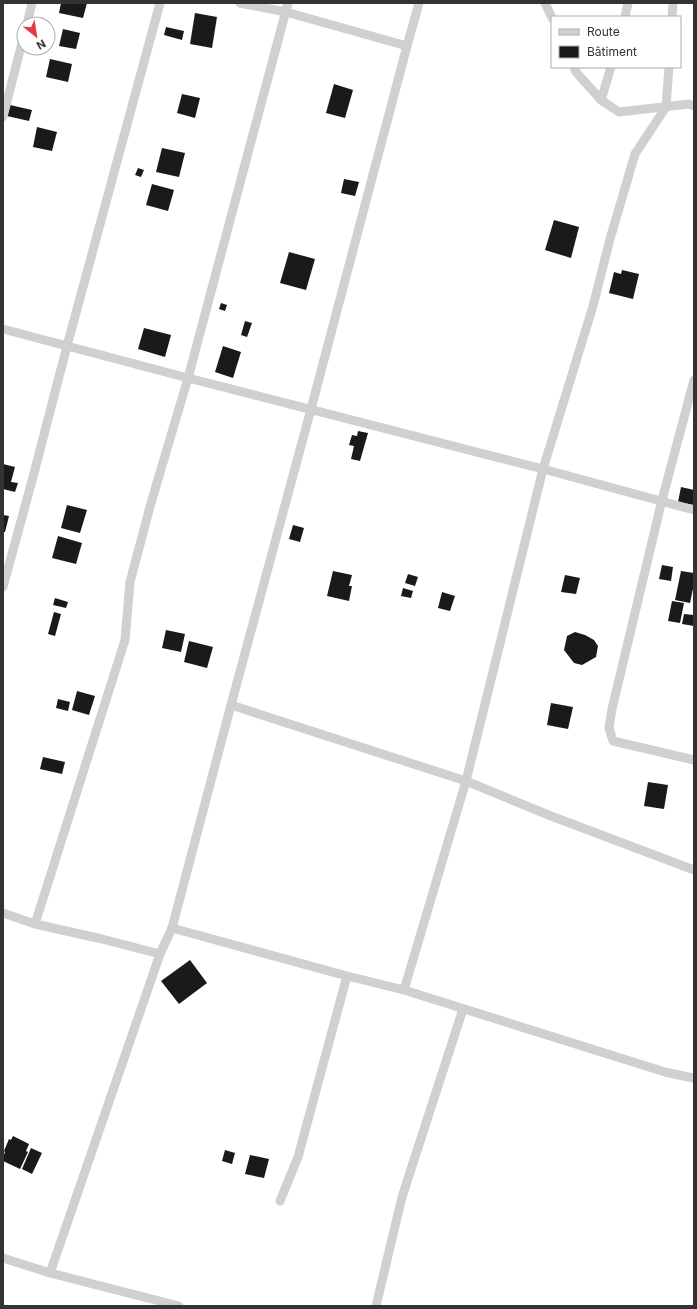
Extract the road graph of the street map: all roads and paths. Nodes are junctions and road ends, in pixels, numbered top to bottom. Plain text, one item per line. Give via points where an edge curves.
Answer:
1 (32, 3) edge
2 (160, 3) edge
3 (240, 3) edge
4 (420, 3) edge
5 (545, 3) edge
6 (628, 3) edge
7 (673, 3) edge
8 (287, 7) edge
9 (29, 16) edge
10 (551, 16) edge
11 (625, 16) edge
12 (672, 16) edge
13 (407, 46) junction
14 (19, 56) edge
15 (574, 68) edge
16 (610, 68) edge
17 (669, 68) edge
18 (601, 100) junction
19 (694, 106) edge
20 (666, 107) junction
21 (3, 117) edge
22 (3, 328) edge
23 (66, 346) junction
24 (188, 378) junction
25 (694, 380) edge
26 (311, 409) junction
27 (543, 468) junction
28 (662, 500) junction
29 (694, 510) edge
30 (3, 587) edge
31 (231, 705) junction
32 (694, 760) edge
33 (466, 781) junction
34 (694, 870) edge
35 (3, 913) edge
36 (35, 924) junction
37 (172, 928) junction
38 (160, 954) junction
39 (347, 976) junction
40 (404, 990) junction
41 (463, 1009) junction
42 (693, 1078) dead end
43 (280, 1201) dead end
44 (3, 1258) edge
45 (50, 1273) junction
46 (179, 1306) edge
47 (376, 1306) edge

1 - 9 street
2 - 23 street
3 - 8 street
4 - 13 street
5 - 10 street
6 - 11 street
7 - 12 street
8 - 13 street
8 - 24 street
13 - 26 street
14 - 21 street
15 - 18 street
16 - 18 street
17 - 20 street
18 - 20 street via 619,112
19 - 20 street via 689,104
20 - 27 street via 635,154 593,306
22 - 23 street
23 - 24 street
23 - 30 street
24 - 26 street
24 - 36 street via 130,582 125,640
25 - 28 street
26 - 27 street
26 - 31 street
27 - 28 street
27 - 33 street
28 - 29 street
28 - 32 street via 609,728 613,741
31 - 33 street
31 - 37 street
33 - 34 street
33 - 40 street
35 - 36 street
36 - 38 street
37 - 38 street
37 - 39 street
38 - 45 street
39 - 40 street
39 - 43 street via 298,1157
40 - 41 street
41 - 42 street via 665,1072
41 - 47 street via 402,1197
44 - 45 street
45 - 46 street

